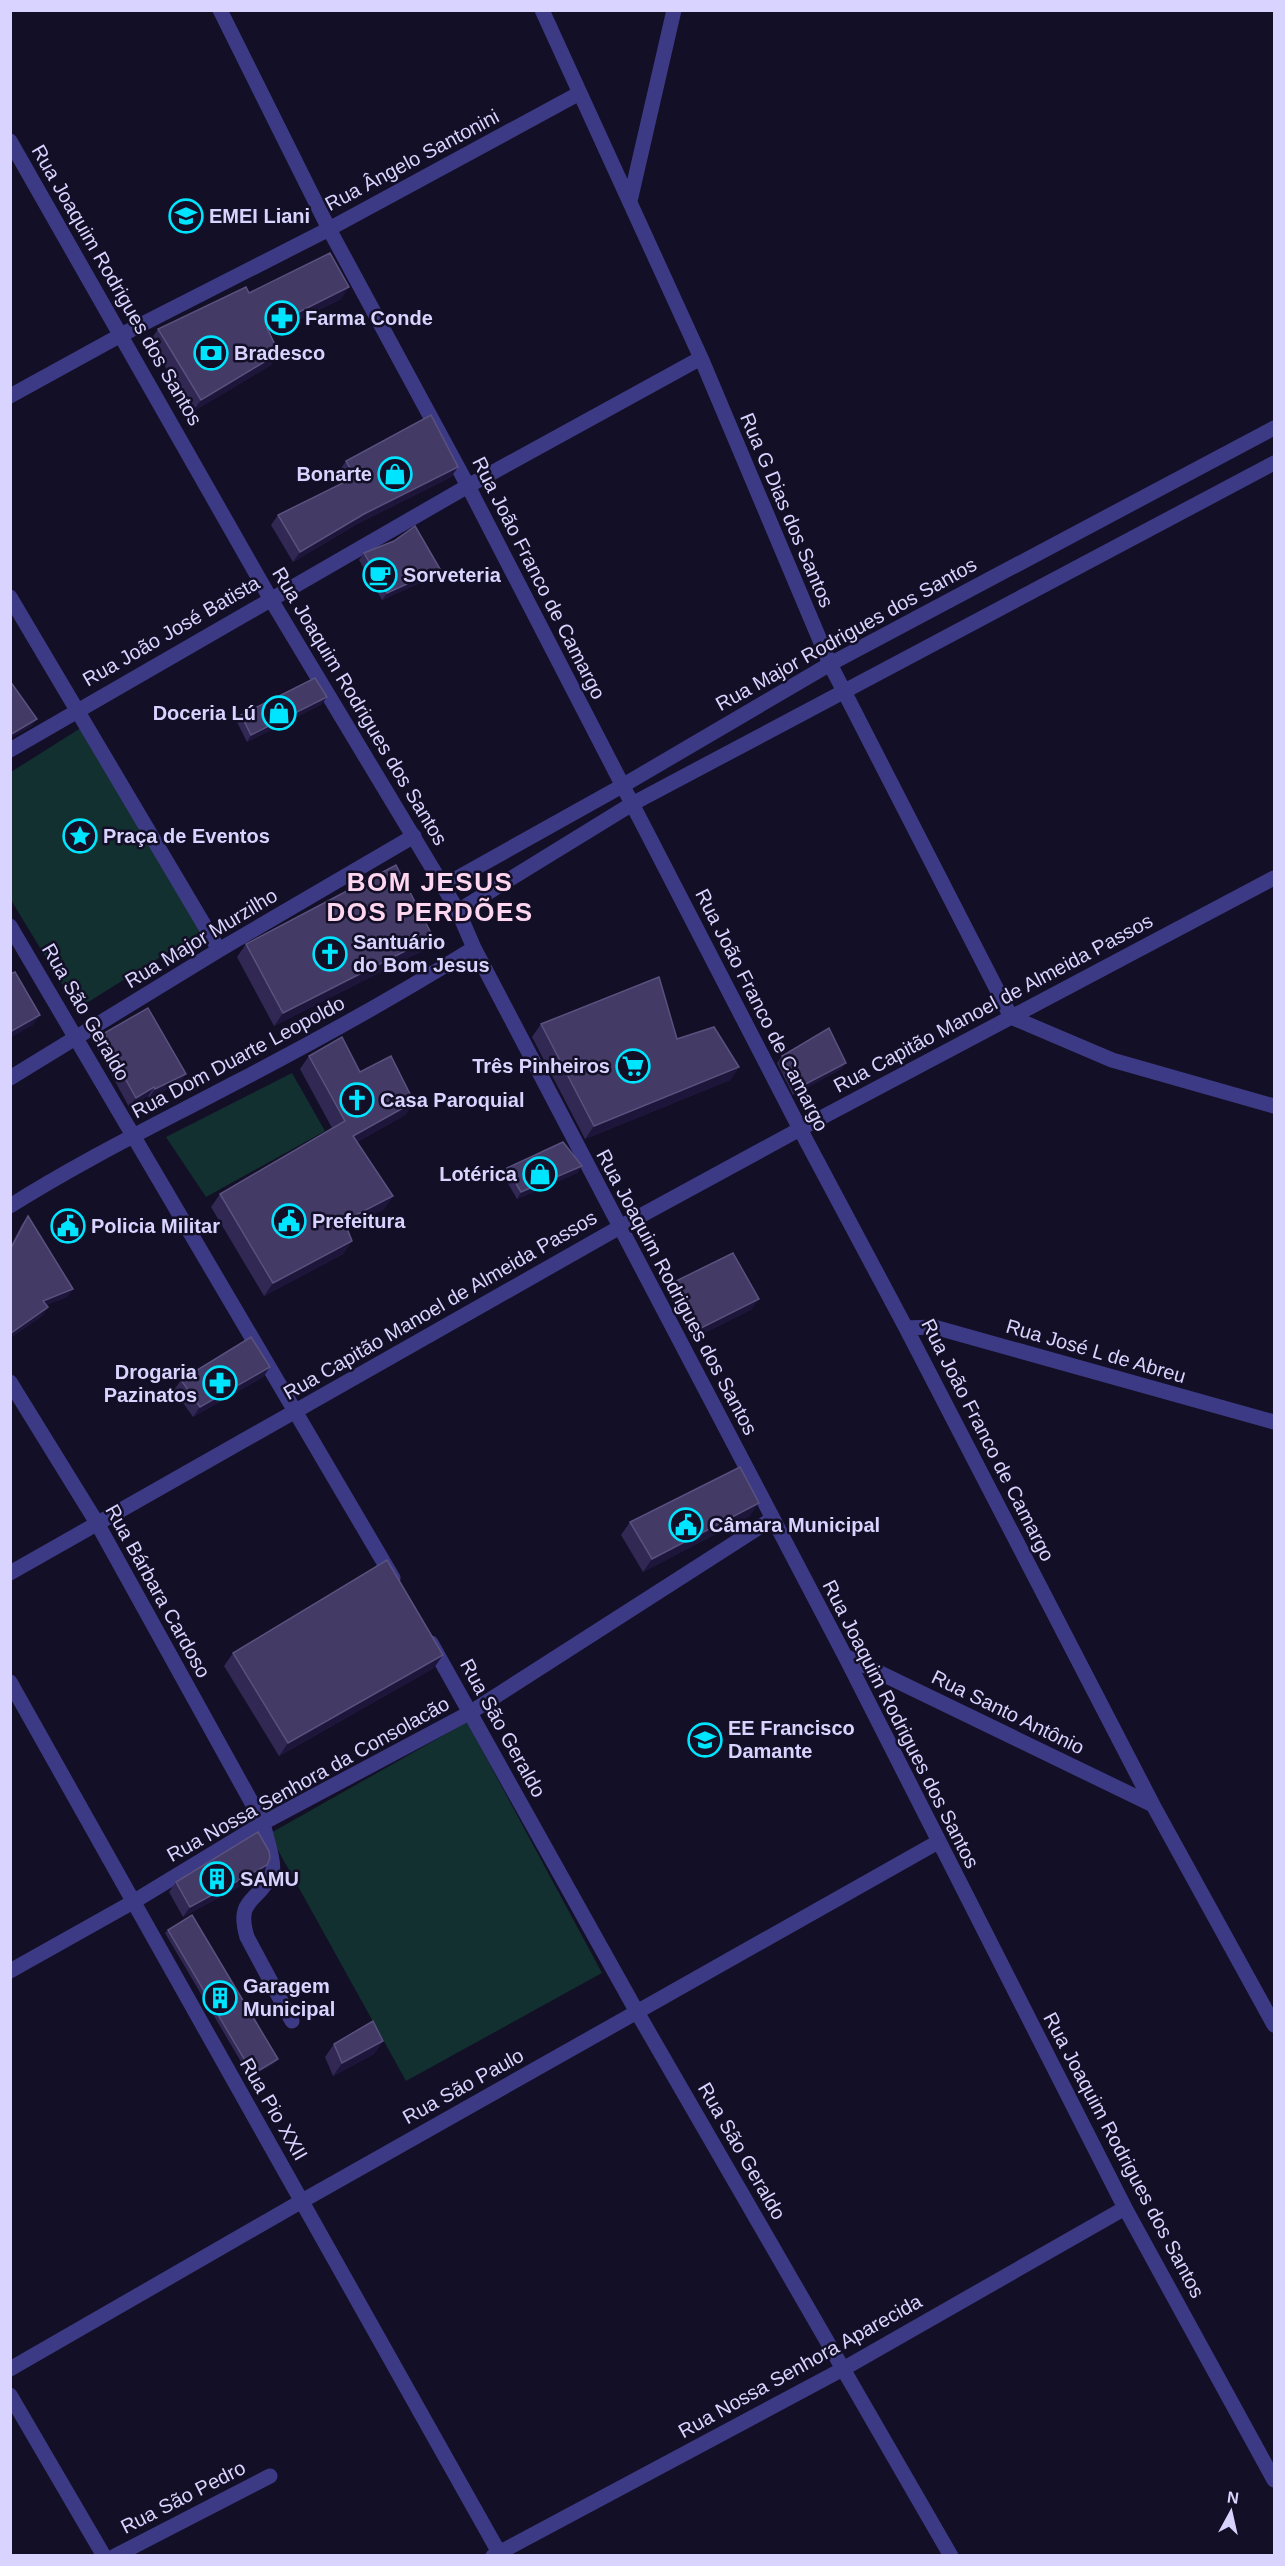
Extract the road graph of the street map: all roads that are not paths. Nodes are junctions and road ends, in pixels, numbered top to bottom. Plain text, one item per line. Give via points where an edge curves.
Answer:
1 (220, 10) edge
2 (542, 10) edge
3 (674, 10) edge
4 (578, 94) junction
5 (10, 141) edge
6 (630, 201) junction
7 (329, 229) junction
8 (121, 334) junction
9 (701, 358) junction
10 (10, 396) edge
11 (1275, 428) edge
12 (1275, 463) edge
13 (468, 486) junction
14 (10, 597) edge
15 (270, 598) junction
16 (830, 663) junction
17 (844, 691) junction
18 (76, 710) junction
19 (10, 750) edge
20 (622, 786) junction
21 (632, 804) junction
22 (414, 836) junction
23 (1275, 878) edge
24 (443, 886) junction
25 (458, 911) junction
26 (10, 926) edge
27 (474, 948) junction
28 (219, 950) junction
29 (1011, 1017) junction
30 (76, 1037) junction
31 (10, 1078) edge
32 (1275, 1106) edge
33 (800, 1129) junction
34 (134, 1136) junction
35 (15, 1203) edge
36 (10, 1219) edge
37 (620, 1227) junction
38 (906, 1328) junction
39 (10, 1382) edge
40 (296, 1411) junction
41 (1275, 1422) edge
42 (772, 1519) junction
43 (97, 1523) junction
44 (10, 1573) edge
45 (398, 1588) edge
46 (423, 1629) edge
47 (845, 1656) junction
48 (10, 1682) edge
49 (471, 1712) junction
50 (1153, 1805) junction
51 (263, 1823) junction
52 (938, 1842) junction
53 (133, 1902) junction
54 (10, 1971) edge
55 (637, 2012) junction
56 (292, 2021) dead end
57 (1275, 2025) edge
58 (302, 2201) junction
59 (1125, 2208) junction
60 (10, 2370) edge
61 (843, 2370) junction
62 (10, 2396) edge
63 (270, 2476) dead end
64 (1275, 2480) edge
65 (497, 2554) edge
66 (104, 2556) edge
67 (115, 2556) edge
68 (951, 2556) edge

1 - 7 street, Rua João Franco de Camargo
2 - 4 street, Rua G Dias dos Santos
3 - 6 street
4 - 6 street, Rua G Dias dos Santos
4 - 7 street, Rua Ângelo Santonini
5 - 8 street, Rua Joaquim Rodrigues dos Santos
6 - 9 street, Rua G Dias dos Santos
7 - 8 street, Rua Ângelo Santonini
7 - 13 street, Rua João Franco de Camargo
8 - 10 street, Rua Ângelo Santonini
8 - 15 street, Rua Joaquim Rodrigues dos Santos
9 - 13 street, Rua João José Batista
9 - 16 street, Rua G Dias dos Santos
11 - 16 street, Rua Major Rodrigues dos Santos
12 - 17 street
13 - 15 street, Rua João José Batista
13 - 20 street, Rua João Franco de Camargo
14 - 18 street
15 - 18 street, Rua João José Batista
15 - 22 street, Rua Joaquim Rodrigues dos Santos
16 - 17 street, Rua G Dias dos Santos
16 - 20 street, Rua Major Rodrigues dos Santos
17 - 21 street
17 - 29 street, Rua G Dias dos Santos
18 - 19 street, Rua João José Batista
18 - 28 street
20 - 21 street, Rua João Franco de Camargo
20 - 24 street, Rua Major Rodrigues dos Santos
21 - 25 street
21 - 33 street, Rua João Franco de Camargo
22 - 24 street, Rua Joaquim Rodrigues dos Santos
22 - 28 street, Rua Major Murzilho
23 - 29 street, Rua Capitão Manoel de Almeida Passos
24 - 25 street, Rua Joaquim Rodrigues dos Santos
25 - 27 street, Rua Joaquim Rodrigues dos Santos
26 - 30 street, Rua São Geraldo
27 - 34 street, Rua Dom Duarte Leopoldo via 277,1062
27 - 37 street, Rua Joaquim Rodrigues dos Santos
28 - 30 street, Rua Major Murzilho
29 - 32 street via 1112,1060
29 - 33 street, Rua Capitão Manoel de Almeida Passos
30 - 31 street, Rua Major Murzilho
30 - 34 street, Rua São Geraldo
33 - 37 street, Rua Capitão Manoel de Almeida Passos
33 - 38 street, Rua João Franco de Camargo
34 - 35 street, Rua Dom Duarte Leopoldo
34 - 40 street, Rua São Geraldo
35 - 36 street
37 - 40 street, Rua Capitão Manoel de Almeida Passos
37 - 42 street, Rua Joaquim Rodrigues dos Santos
38 - 41 street, Rua José L de Abreu via 934,1327
38 - 50 street, Rua João Franco de Camargo
39 - 43 street, Rua Bárbara Cardoso
40 - 43 street, Rua Capitão Manoel de Almeida Passos
40 - 45 street, Rua São Geraldo
42 - 47 street, Rua Joaquim Rodrigues dos Santos
42 - 49 street, Rua Nossa Senhora da Consolacão
43 - 44 street, Rua Capitão Manoel de Almeida Passos
43 - 51 street, Rua Bárbara Cardoso
46 - 49 street, Rua São Geraldo
47 - 50 street, Rua Santo Antônio
47 - 52 street, Rua Joaquim Rodrigues dos Santos
48 - 53 street, Rua Pio XXII
49 - 51 street, Rua Nossa Senhora da Consolacão
49 - 55 street, Rua São Geraldo
50 - 57 street, Rua João Franco de Camargo
51 - 53 street, Rua Nossa Senhora da Consolacão
51 - 56 street, Rua Bárbara Cardoso via 273,1873 244,1910 243,1922 247,1937
52 - 55 street, Rua São Paulo
52 - 59 street, Rua Joaquim Rodrigues dos Santos
53 - 54 street, Rua Nossa Senhora da Consolacão
53 - 58 street, Rua Pio XXII
55 - 58 street, Rua São Paulo
55 - 61 street, Rua São Geraldo
58 - 60 street, Rua São Paulo
58 - 65 street, Rua Pio XXII
59 - 61 street, Rua Nossa Senhora Aparecida
59 - 64 street, Rua Joaquim Rodrigues dos Santos
61 - 65 street, Rua Nossa Senhora Aparecida
61 - 68 street, Rua São Geraldo
62 - 66 street
63 - 67 street, Rua São Pedro

